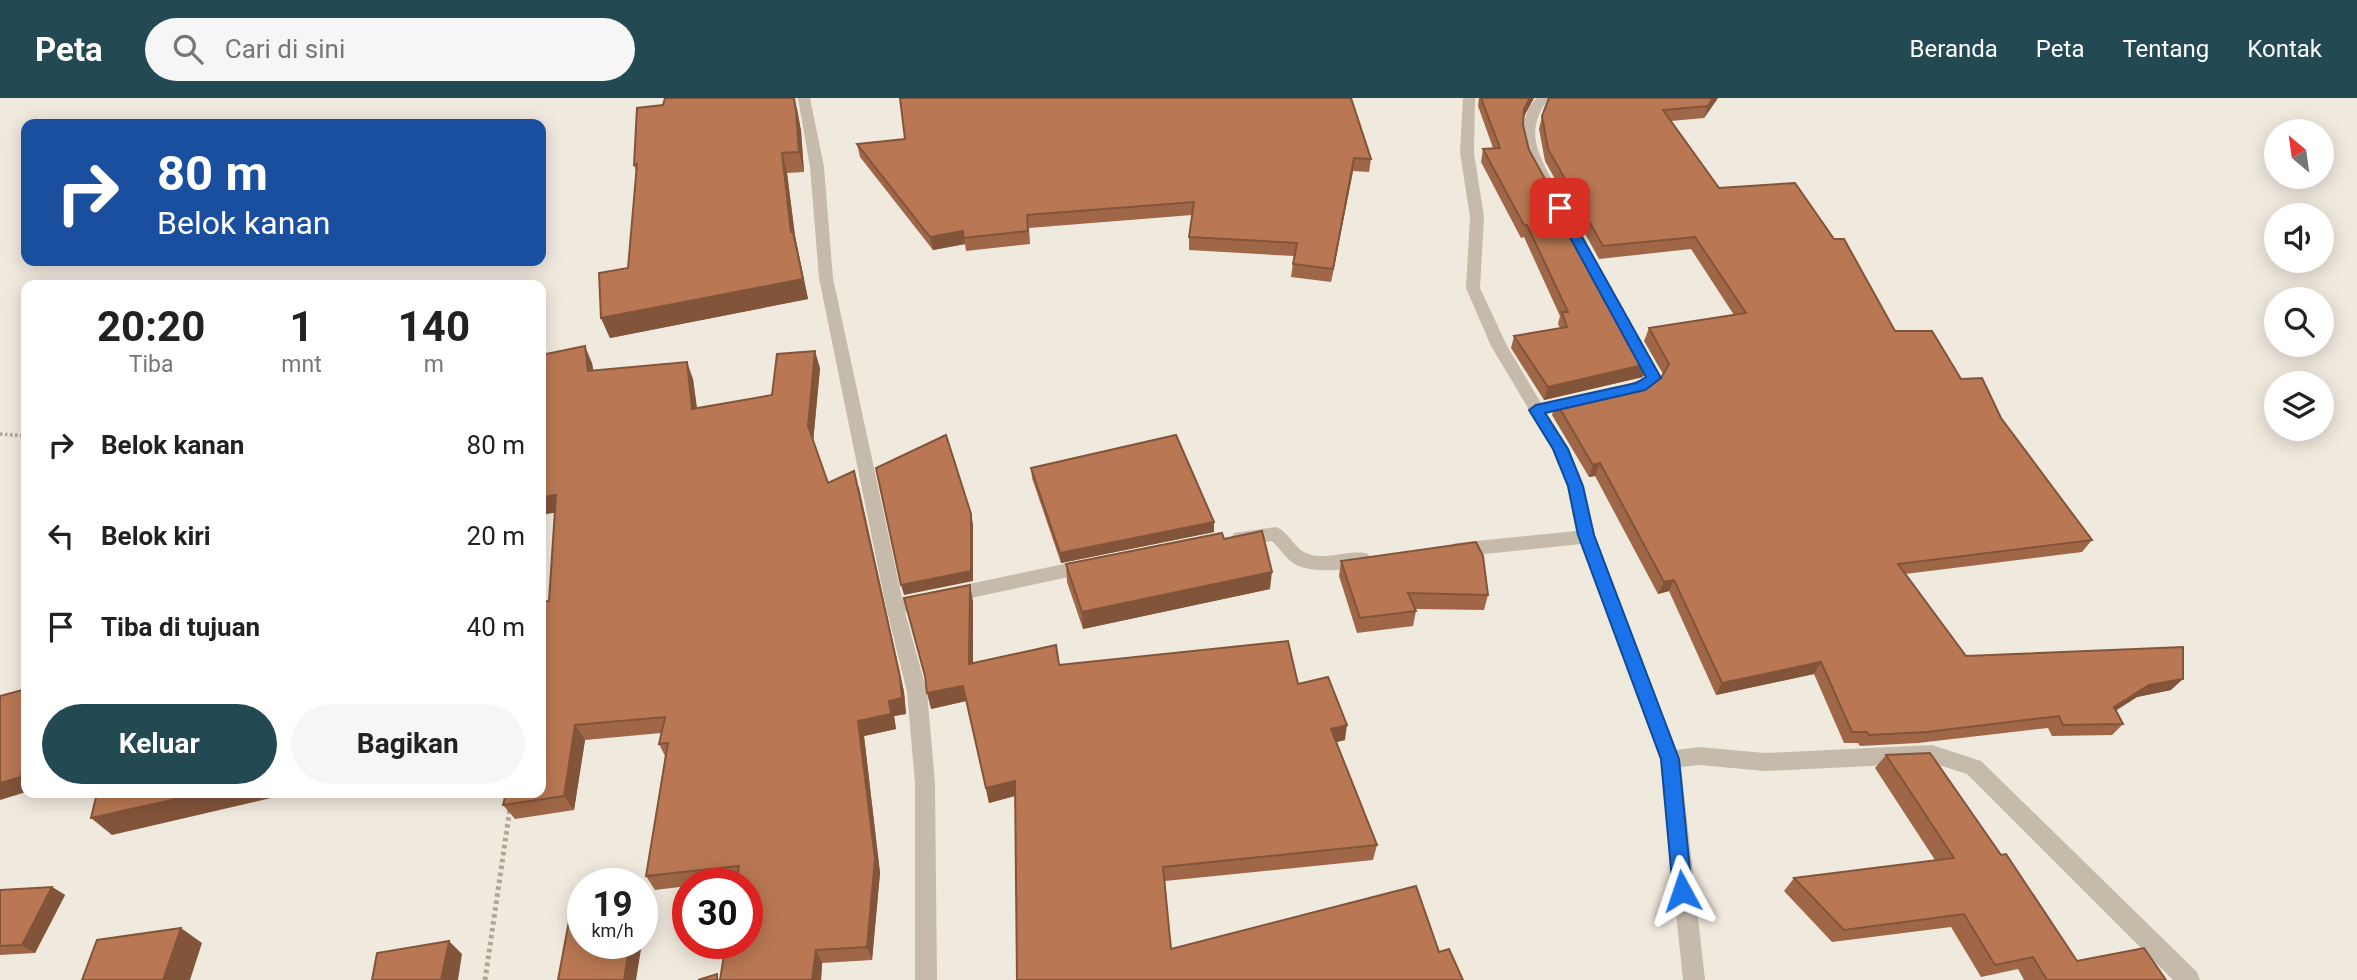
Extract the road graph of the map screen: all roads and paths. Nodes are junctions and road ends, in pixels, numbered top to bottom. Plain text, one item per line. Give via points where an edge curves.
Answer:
1 (804, 98) edge
2 (1469, 98) edge
3 (1543, 98) edge
4 (1554, 197) edge
5 (1623, 327) edge
6 (1614, 393) edge
7 (0, 434) edge
8 (21, 436) edge
9 (1586, 535) junction
10 (1221, 541) edge
11 (1443, 551) edge
12 (1377, 558) edge
13 (1104, 563) edge
14 (895, 607) junction
15 (1670, 759) junction
16 (510, 806) edge
17 (485, 980) edge
18 (926, 980) edge
19 (1694, 980) edge
20 (2189, 980) edge

1 - 14 street via 817,167 827,278
2 - 9 street via 1467,153 1476,216 1473,288 1499,346 1543,408 1575,486
3 - 4 street via 1529,118 1526,132
5 - 6 street via 1654,378 1648,385
7 - 8 path
9 - 11 street
9 - 15 street
10 - 12 street via 1276,534 1300,559 1325,563
13 - 14 street
14 - 18 street via 917,692 924,770
15 - 19 street
15 - 20 street via 1699,756 1765,762 1932,754 1974,767
16 - 17 path

